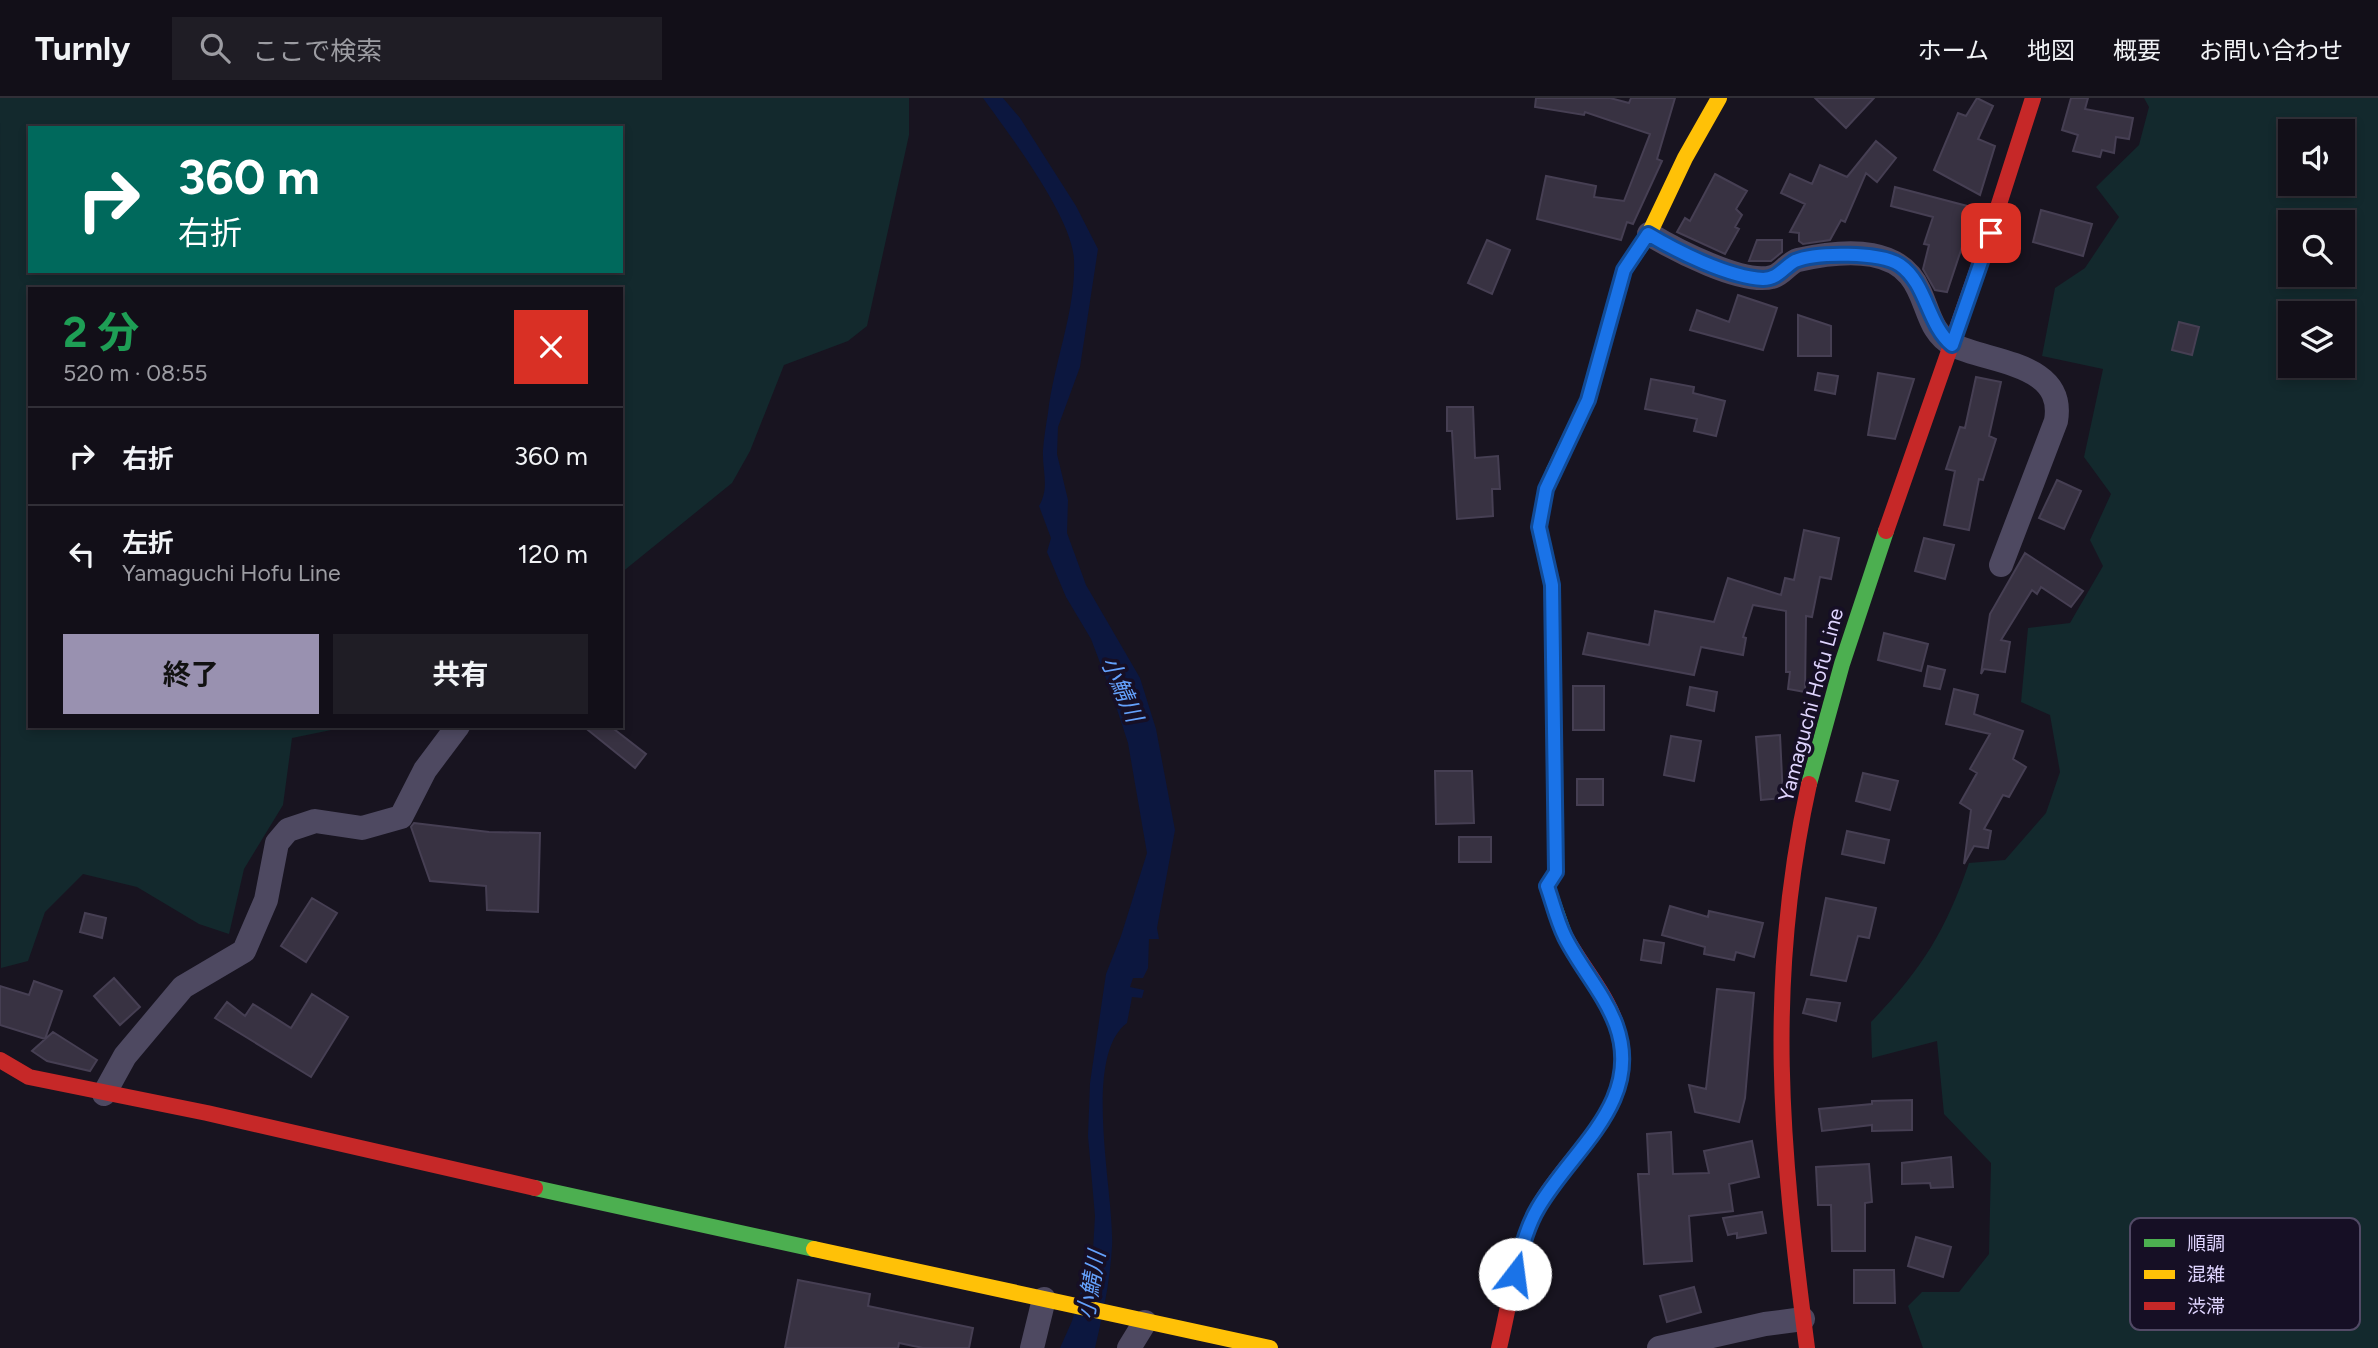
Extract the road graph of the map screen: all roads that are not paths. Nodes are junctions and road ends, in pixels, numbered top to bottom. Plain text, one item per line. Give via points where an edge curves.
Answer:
1 (1718, 98) edge
2 (2033, 98) edge
3 (1648, 234) junction
4 (1952, 345) junction
5 (2001, 565) dead end
6 (456, 728) edge
7 (0, 1060) edge
8 (104, 1094) junction
9 (1051, 1300) junction
10 (1803, 1319) junction
11 (1136, 1320) junction
12 (1032, 1348) edge
13 (1129, 1348) edge
14 (1270, 1348) edge
15 (1499, 1348) edge
16 (1659, 1348) edge
17 (1807, 1348) edge

1 - 3 street
2 - 4 street, Yamaguchi Hofu Line
3 - 4 street via 1702,263 1763,279 1775,277 1797,260 1842,254 1872,255 1898,263 1910,273 1939,334
3 - 15 street via 1624,270 1588,400 1546,489 1539,527 1552,585 1554,645 1556,872 1547,886 1565,936 1617,1027 1621,1079 1613,1106 1538,1208 1526,1236
4 - 5 street via 2015,364 2040,377 2055,393 2059,408
4 - 10 street, Yamaguchi Hofu Line via 1845,650 1814,757 1793,864 1783,941 1780,1110
6 - 8 street via 425,770 401,817 362,828 315,821 288,830 277,843 266,900 244,951 183,987 125,1056
7 - 8 street via 29,1076
8 - 9 street
9 - 11 street
9 - 12 street
10 - 16 street
10 - 17 street, Yamaguchi Hofu Line
11 - 13 street
11 - 14 street

